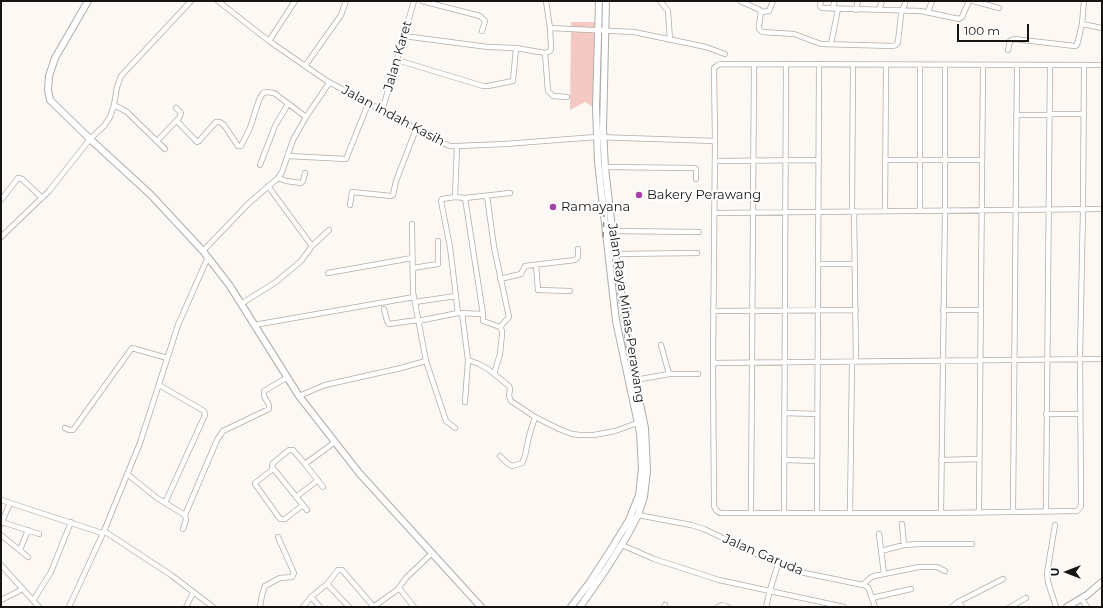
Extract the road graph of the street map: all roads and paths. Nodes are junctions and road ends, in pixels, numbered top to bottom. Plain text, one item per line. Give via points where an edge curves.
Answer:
1 (88, 1) edge
2 (191, 1) edge
3 (218, 1) edge
4 (295, 1) edge
5 (346, 1) edge
6 (414, 1) edge
7 (422, 1) edge
8 (546, 1) edge
9 (599, 1) edge
10 (606, 1) edge
11 (660, 1) edge
12 (740, 1) edge
13 (774, 1) edge
14 (821, 1) edge
15 (835, 1) edge
16 (858, 1) edge
17 (882, 1) edge
18 (906, 1) edge
19 (932, 1) edge
20 (969, 1) edge
21 (973, 1) edge
22 (1084, 1) edge
23 (998, 8) dead end
24 (835, 9) junction
25 (856, 10) junction
26 (879, 10) junction
27 (903, 10) junction
28 (761, 12) junction
29 (928, 12) junction
30 (1082, 24) junction
31 (550, 28) junction
32 (1102, 28) edge
33 (602, 30) junction
34 (482, 31) dead end
35 (404, 36) junction
36 (670, 40) junction
37 (269, 41) junction
38 (831, 44) junction
39 (516, 48) junction
40 (1008, 50) dead end
41 (545, 53) junction
42 (725, 54) dead end
43 (397, 60) junction
44 (754, 64) junction
45 (786, 64) junction
46 (819, 64) junction
47 (853, 65) junction
48 (886, 65) junction
49 (920, 65) junction
50 (945, 65) junction
51 (982, 65) junction
52 (1016, 65) junction
53 (1050, 65) junction
54 (1084, 65) junction
55 (1102, 65) edge
56 (305, 66) junction
57 (329, 83) junction
58 (567, 97) dead end
59 (288, 104) junction
60 (368, 104) junction
61 (114, 105) junction
62 (176, 108) dead end
63 (382, 112) junction
64 (1049, 114) junction
65 (1084, 114) junction
66 (1016, 115) junction
67 (306, 117) junction
68 (177, 121) junction
69 (416, 129) junction
70 (600, 137) junction
71 (90, 139) junction
72 (157, 141) junction
73 (715, 141) junction
74 (456, 146) junction
75 (165, 149) dead end
76 (288, 156) junction
77 (786, 160) junction
78 (819, 160) junction
79 (886, 160) junction
80 (920, 160) junction
81 (982, 160) junction
82 (715, 161) junction
83 (753, 161) junction
84 (945, 161) junction
85 (260, 165) dead end
86 (605, 167) junction
87 (305, 173) dead end
88 (278, 178) junction
89 (696, 179) dead end
90 (268, 186) junction
91 (510, 193) dead end
92 (487, 196) junction
93 (455, 197) junction
94 (42, 198) junction
95 (465, 198) junction
96 (1, 200) edge
97 (350, 205) dead end
98 (982, 209) junction
99 (1016, 209) junction
100 (1048, 209) junction
101 (1083, 209) junction
102 (1102, 209) edge
103 (920, 210) junction
104 (945, 210) junction
105 (819, 211) junction
106 (853, 211) junction
107 (885, 211) junction
108 (752, 212) junction
109 (786, 212) junction
110 (714, 213) junction
111 (412, 224) dead end
112 (329, 230) dead end
113 (612, 231) junction
114 (699, 232) dead end
115 (1, 237) edge
116 (438, 241) dead end
117 (312, 246) junction
118 (578, 249) dead end
119 (203, 251) junction
120 (697, 253) dead end
121 (615, 254) junction
122 (208, 257) junction
123 (412, 258) junction
124 (818, 264) junction
125 (855, 264) junction
126 (536, 265) junction
127 (413, 268) junction
128 (328, 273) dead end
129 (500, 279) junction
130 (570, 291) dead end
131 (456, 296) junction
132 (414, 299) junction
133 (241, 304) junction
134 (384, 309) dead end
135 (818, 310) junction
136 (856, 310) junction
137 (943, 310) junction
138 (980, 310) junction
139 (713, 311) junction
140 (751, 311) junction
141 (785, 311) junction
142 (460, 313) junction
143 (482, 314) junction
144 (418, 320) junction
145 (254, 325) junction
146 (500, 327) junction
147 (661, 345) dead end
148 (167, 358) junction
149 (1080, 359) junction
150 (1102, 359) edge
151 (468, 360) junction
152 (1047, 360) junction
153 (426, 361) junction
154 (942, 361) junction
155 (980, 361) junction
156 (1014, 361) junction
157 (751, 362) junction
158 (785, 362) junction
159 (818, 362) junction
160 (854, 362) junction
161 (713, 363) junction
162 (494, 374) junction
163 (669, 374) junction
164 (698, 374) dead end
165 (286, 378) junction
166 (635, 380) junction
167 (159, 384) junction
168 (299, 396) junction
169 (465, 402) dead end
170 (784, 413) junction
171 (817, 414) junction
172 (1046, 414) junction
173 (1080, 414) junction
174 (535, 417) junction
175 (641, 422) junction
176 (65, 428) dead end
177 (455, 428) dead end
178 (335, 442) junction
179 (500, 456) dead end
180 (979, 459) junction
181 (784, 460) junction
182 (941, 460) junction
183 (817, 461) junction
184 (305, 464) junction
185 (274, 469) junction
186 (127, 474) junction
187 (318, 480) junction
188 (323, 487) dead end
189 (296, 497) junction
190 (1, 500) edge
191 (10, 503) junction
192 (165, 503) junction
193 (303, 505) junction
194 (307, 510) dead end
195 (1013, 511) junction
196 (1046, 511) junction
197 (751, 512) junction
198 (784, 512) junction
199 (817, 512) junction
200 (979, 512) junction
201 (850, 513) junction
202 (941, 513) junction
203 (185, 515) junction
204 (638, 515) junction
205 (71, 522) junction
206 (1, 523) edge
207 (902, 524) dead end
208 (1054, 525) dead end
209 (183, 529) dead end
210 (28, 530) junction
211 (103, 532) junction
212 (39, 534) dead end
213 (879, 534) dead end
214 (1, 535) edge
215 (278, 537) dead end
216 (972, 544) dead end
217 (622, 545) junction
218 (904, 545) junction
219 (20, 550) junction
220 (881, 551) junction
221 (432, 553) junction
222 (28, 557) dead end
223 (778, 564) junction
224 (1, 565) edge
225 (945, 571) dead end
226 (884, 574) junction
227 (1003, 579) dead end
228 (1102, 582) edge
229 (327, 584) junction
230 (863, 585) junction
231 (399, 588) junction
232 (911, 588) dead end
233 (23, 589) junction
234 (770, 590) junction
235 (192, 593) junction
236 (311, 597) junction
237 (872, 598) junction
238 (1026, 598) dead end
239 (1082, 599) junction
240 (1, 600) edge
241 (34, 600) junction
242 (958, 602) junction
243 (380, 605) edge
244 (40, 607) edge
245 (69, 607) edge
246 (186, 607) edge
247 (213, 607) edge
248 (260, 607) edge
249 (303, 607) edge
250 (320, 607) edge
251 (349, 607) edge
252 (373, 607) edge
253 (414, 607) edge
254 (481, 607) edge
255 (571, 607) edge
256 (581, 607) edge
257 (718, 607) edge
258 (728, 607) edge
259 (766, 607) edge
260 (844, 607) edge
261 (875, 607) edge
262 (952, 607) edge
263 (962, 607) edge
264 (1010, 607) edge
265 (1056, 607) edge
266 (1067, 607) edge
267 (1087, 607) edge

1 - 71 main road via 55,58 48,86 50,100
2 - 61 street via 121,76 116,87
3 - 37 street, Jalan Indah Kasih
4 - 37 street
5 - 56 street via 341,15
6 - 35 street, Jalan Karet
7 - 34 street via 480,16 485,21
8 - 31 street
9 - 33 main road, Jalan Raya Minas-Perawang
10 - 33 main road, Jalan Raya Minas-Perawang
11 - 36 street via 668,11
12 - 28 street
13 - 28 street via 769,11
14 - 24 street via 822,8
15 - 24 street
16 - 25 street
17 - 26 street
18 - 27 street
19 - 29 street
20 - 29 street via 960,18
21 - 23 street
22 - 30 street
24 - 25 street
24 - 38 street
25 - 26 street
26 - 27 street
27 - 29 street
27 - 38 street via 896,45
28 - 38 street via 758,26 762,32 794,34 821,44
30 - 32 street
30 - 40 street via 1075,46 1014,39 1010,41
31 - 33 street
31 - 41 street via 551,48
33 - 36 street via 634,32
33 - 70 main road, Jalan Raya Minas-Perawang
35 - 39 street
35 - 43 street, Jalan Karet
36 - 42 street via 706,47
37 - 56 street, Jalan Indah Kasih
39 - 41 street
39 - 43 street via 513,81 488,86
41 - 58 street via 548,92 553,96
43 - 63 street, Jalan Karet
44 - 45 street
44 - 73 street via 721,64 715,67
44 - 83 street
45 - 46 street
45 - 77 street
46 - 47 street
46 - 78 street
47 - 48 street
47 - 106 street
48 - 49 street
48 - 79 street
49 - 50 street
49 - 80 street
50 - 51 street
50 - 84 street
51 - 52 street
51 - 81 street
52 - 53 street
52 - 66 street
53 - 54 street
53 - 64 street
54 - 55 street
54 - 65 street
56 - 57 street, Jalan Indah Kasih
57 - 60 street, Jalan Indah Kasih
57 - 67 street
59 - 67 street
59 - 68 street via 274,93 263,93 241,146 238,146 220,122 216,122 196,142
59 - 85 street via 275,126
60 - 63 street, Jalan Indah Kasih
60 - 76 street via 346,159
61 - 71 street via 104,126
61 - 72 street via 126,112
62 - 68 street via 181,114
63 - 69 street, Jalan Indah Kasih
64 - 65 street
64 - 66 street
64 - 100 street
65 - 101 street
66 - 99 street
67 - 76 street via 293,140
68 - 72 street
69 - 74 street, Jalan Indah Kasih via 450,146
69 - 97 street via 393,195 352,192
70 - 73 street, Jalan Indah Kasih
70 - 74 street, Jalan Indah Kasih
70 - 86 main road, Jalan Raya Minas-Perawang
70 - 175 main road, Jalan Raya Minas-Perawang via 598,162 616,320
71 - 94 street
71 - 119 main road via 151,196
72 - 75 street
73 - 82 street
74 - 93 street
76 - 88 street
77 - 78 street
77 - 83 street
77 - 109 street
78 - 105 street
79 - 80 street
79 - 107 street
80 - 84 street
80 - 103 street
81 - 84 street
81 - 98 street
82 - 83 street
82 - 110 street
83 - 108 street
84 - 104 street
86 - 89 street via 694,168
86 - 113 main road, Jalan Raya Minas-Perawang
87 - 88 street via 301,183
88 - 90 street
90 - 117 street
90 - 119 street
91 - 92 street
92 - 95 street
92 - 129 street
93 - 95 street
93 - 131 street via 441,201
94 - 96 street via 18,178
94 - 115 street
95 - 143 street
98 - 99 street
98 - 104 street
98 - 138 street
99 - 100 street
99 - 156 street
100 - 101 street
100 - 152 street
101 - 102 street
101 - 149 street
103 - 104 street
103 - 107 street
104 - 137 street
105 - 106 street
105 - 109 street
105 - 124 street
106 - 107 street
106 - 125 street
108 - 109 street
108 - 110 street
108 - 140 street
109 - 141 street
110 - 139 street
111 - 123 street
112 - 117 street
113 - 114 street
113 - 121 main road, Jalan Raya Minas-Perawang
116 - 127 street via 438,264
117 - 133 street via 301,261 276,282
118 - 126 street via 576,260
119 - 122 main road
120 - 121 street
121 - 166 main road, Jalan Raya Minas-Perawang
122 - 133 main road
122 - 148 street via 178,325
123 - 127 street
123 - 128 street
124 - 125 street
124 - 135 street
125 - 136 street
126 - 129 street via 524,267 521,274
126 - 130 street via 538,290
127 - 132 street
129 - 146 street via 509,317
131 - 132 street
131 - 142 street
132 - 144 street
132 - 145 street
133 - 145 main road
134 - 144 street via 388,324
135 - 136 street
135 - 141 street
135 - 159 street
136 - 160 street
137 - 138 street
137 - 154 street
138 - 155 street
139 - 140 street
139 - 161 street
140 - 141 street
140 - 157 street
141 - 158 street
142 - 143 street
142 - 144 street
142 - 151 street
143 - 146 street via 484,321
144 - 153 street
145 - 165 main road
146 - 162 street via 500,354
147 - 163 street
148 - 167 street
148 - 176 street via 132,348 73,430
149 - 150 street
149 - 152 street
149 - 173 street
151 - 162 street
151 - 169 street
152 - 156 street
152 - 172 street
153 - 168 street via 325,385
153 - 177 street via 446,422
154 - 155 street
154 - 160 street
154 - 182 street
155 - 156 street
155 - 180 street
156 - 195 street
157 - 158 street
157 - 161 street
157 - 197 street
158 - 159 street
158 - 170 street
159 - 160 street
159 - 171 street
160 - 201 street
161 - 197 street via 714,506 720,513
162 - 174 street via 510,387 511,401
163 - 164 street
163 - 166 street
165 - 168 main road
165 - 203 street via 264,391 269,409 223,431
166 - 175 main road, Jalan Raya Minas-Perawang
167 - 186 street
167 - 192 street via 204,411 205,415
168 - 178 main road
170 - 171 street
170 - 181 street
171 - 183 street
172 - 173 street
172 - 196 street
173 - 196 street via 1080,508 1077,511
174 - 175 street via 580,436 615,431
174 - 179 street via 522,463 512,466
175 - 204 main road, Jalan Raya Minas-Perawang via 646,439 646,487
175 - 255 main road, Jalan Raya Minas-Perawang via 642,485 638,502 612,548
178 - 184 street
178 - 221 main road via 360,474
180 - 182 street
180 - 200 street
181 - 183 street
181 - 198 street
182 - 202 street
183 - 199 street
184 - 185 street via 293,450 290,450 273,463
184 - 187 street
185 - 189 street
185 - 193 street via 255,484 280,519 285,519
186 - 192 street
186 - 211 street
187 - 188 street
187 - 189 street
189 - 193 street
190 - 191 street
191 - 205 street
191 - 206 street
192 - 203 street
193 - 194 street
195 - 196 street
195 - 200 street
197 - 198 street
198 - 199 street
199 - 201 street
200 - 202 street
201 - 202 street
203 - 209 street
204 - 217 main road, Jalan Raya Minas-Perawang
204 - 223 street, Jalan Garuda via 698,527
205 - 211 street
205 - 241 street via 51,572
206 - 210 street
207 - 218 street
208 - 265 street via 1047,573
210 - 212 street
210 - 219 street
211 - 235 street via 171,575
211 - 245 street
213 - 220 street
214 - 219 street
215 - 248 street via 294,574 292,577 280,578 265,586
216 - 218 street
217 - 234 street via 679,568 719,580
217 - 256 main road, Jalan Raya Minas-Perawang
218 - 220 street
219 - 222 street
220 - 226 street
221 - 231 street
221 - 254 main road
223 - 230 street, Jalan Garuda via 800,572
223 - 234 street
224 - 233 street
225 - 226 street via 937,567 918,567
226 - 230 street via 870,578
227 - 242 street
228 - 239 main road
229 - 236 street
229 - 251 street
229 - 252 street via 338,570 342,570
230 - 237 street via 868,587
231 - 243 street
231 - 253 street
232 - 237 street
233 - 240 street
233 - 241 street
234 - 259 street
234 - 260 street
235 - 246 street
235 - 247 street
236 - 249 street
236 - 250 street
237 - 261 street
238 - 264 street
239 - 266 main road
239 - 267 street
241 - 244 street
242 - 262 street
242 - 263 street
243 - 252 street
257 - 258 street

